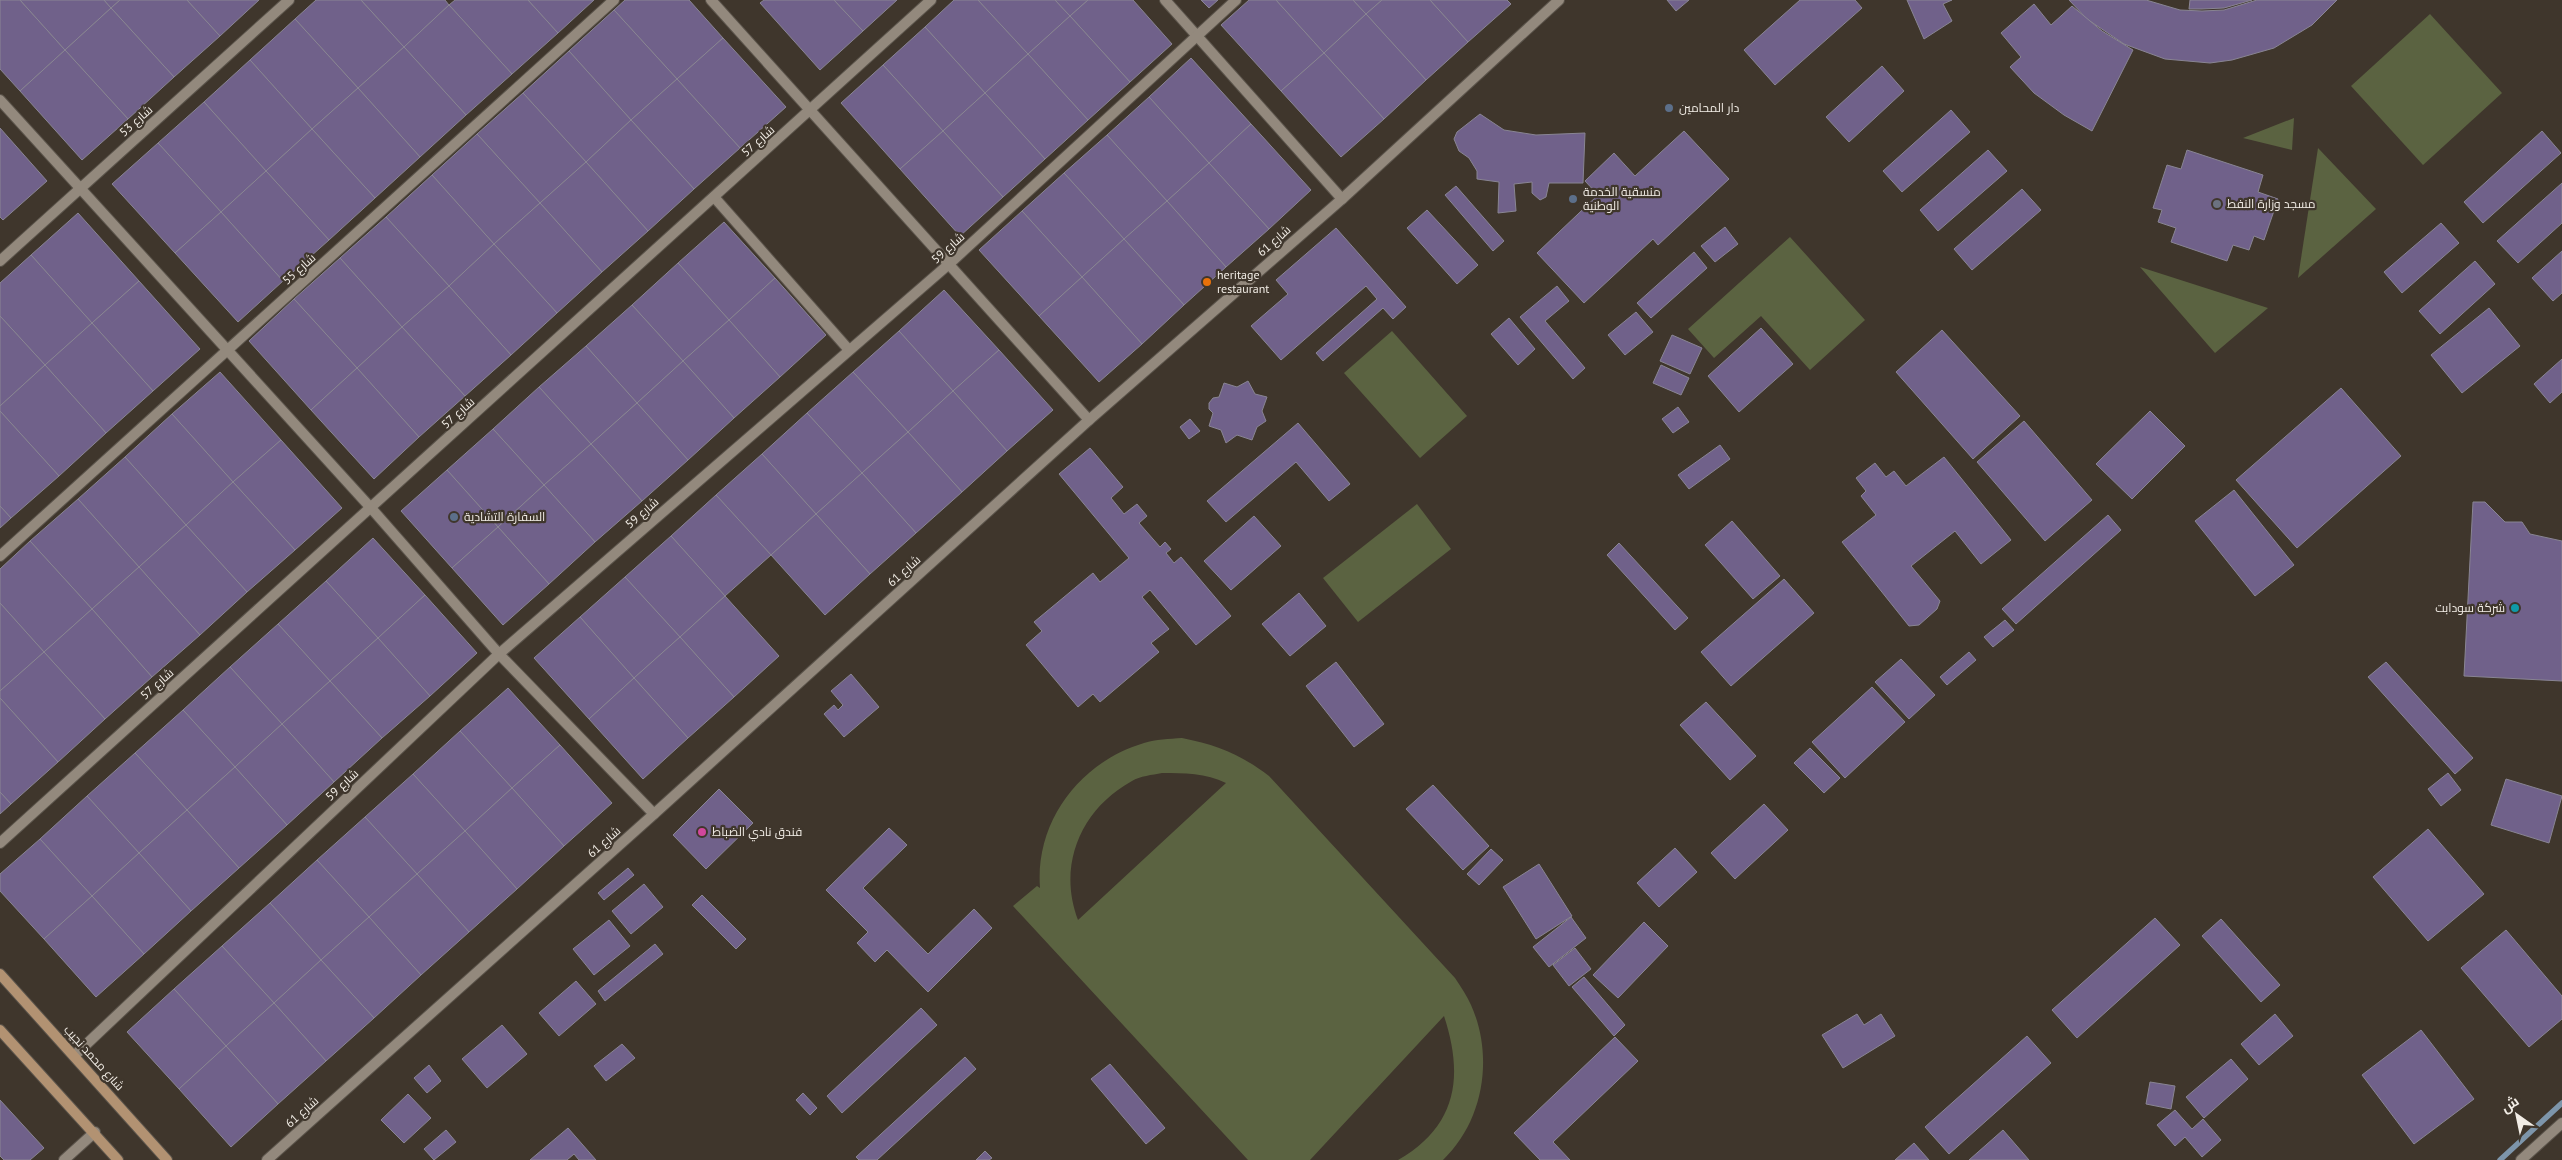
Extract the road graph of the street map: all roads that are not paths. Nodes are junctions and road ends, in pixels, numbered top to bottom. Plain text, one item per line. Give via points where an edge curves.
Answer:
1 (289, 0) edge
2 (614, 0) edge
3 (711, 0) edge
4 (931, 0) edge
5 (1165, 0) edge
6 (1236, 0) edge
7 (1559, 0) edge
8 (1197, 36) junction
9 (0, 100) edge
10 (810, 111) junction
11 (80, 188) junction
12 (714, 198) junction
13 (1342, 199) junction
14 (0, 261) edge
15 (949, 264) junction
16 (228, 350) junction
17 (849, 350) junction
18 (1089, 420) junction
19 (371, 508) junction
20 (0, 556) edge
21 (499, 654) junction
22 (654, 814) junction
23 (0, 843) edge
24 (0, 974) edge
25 (1, 1033) edge
26 (75, 1056) junction
27 (2562, 1123) edge
28 (95, 1132) junction
29 (64, 1160) edge
30 (118, 1160) edge
31 (167, 1160) edge
32 (267, 1160) edge
33 (2520, 1160) edge

1 - 11 street, شارع 53
2 - 16 street, شارع 55
3 - 10 street
4 - 10 street, شارع 57
5 - 8 street
6 - 8 street, شارع 59
7 - 13 street, شارع 61
8 - 13 street
8 - 15 street, شارع 59
9 - 11 street
10 - 12 street, شارع 57
10 - 15 street
11 - 14 street, شارع 53
11 - 16 street
12 - 17 street
12 - 19 street, شارع 57
13 - 18 street, شارع 61
15 - 17 street, شارع 59
15 - 18 street
16 - 19 street
16 - 20 street, شارع 55
17 - 21 street, شارع 59
18 - 22 street, شارع 61
19 - 21 street
19 - 23 street, شارع 57
21 - 22 street
21 - 26 street, شارع 59
22 - 32 street, شارع 61
24 - 26 main road, شارع محمد نجيب
25 - 28 main road
26 - 31 main road, شارع محمد نجيب
27 - 33 street
28 - 29 street
28 - 30 main road

